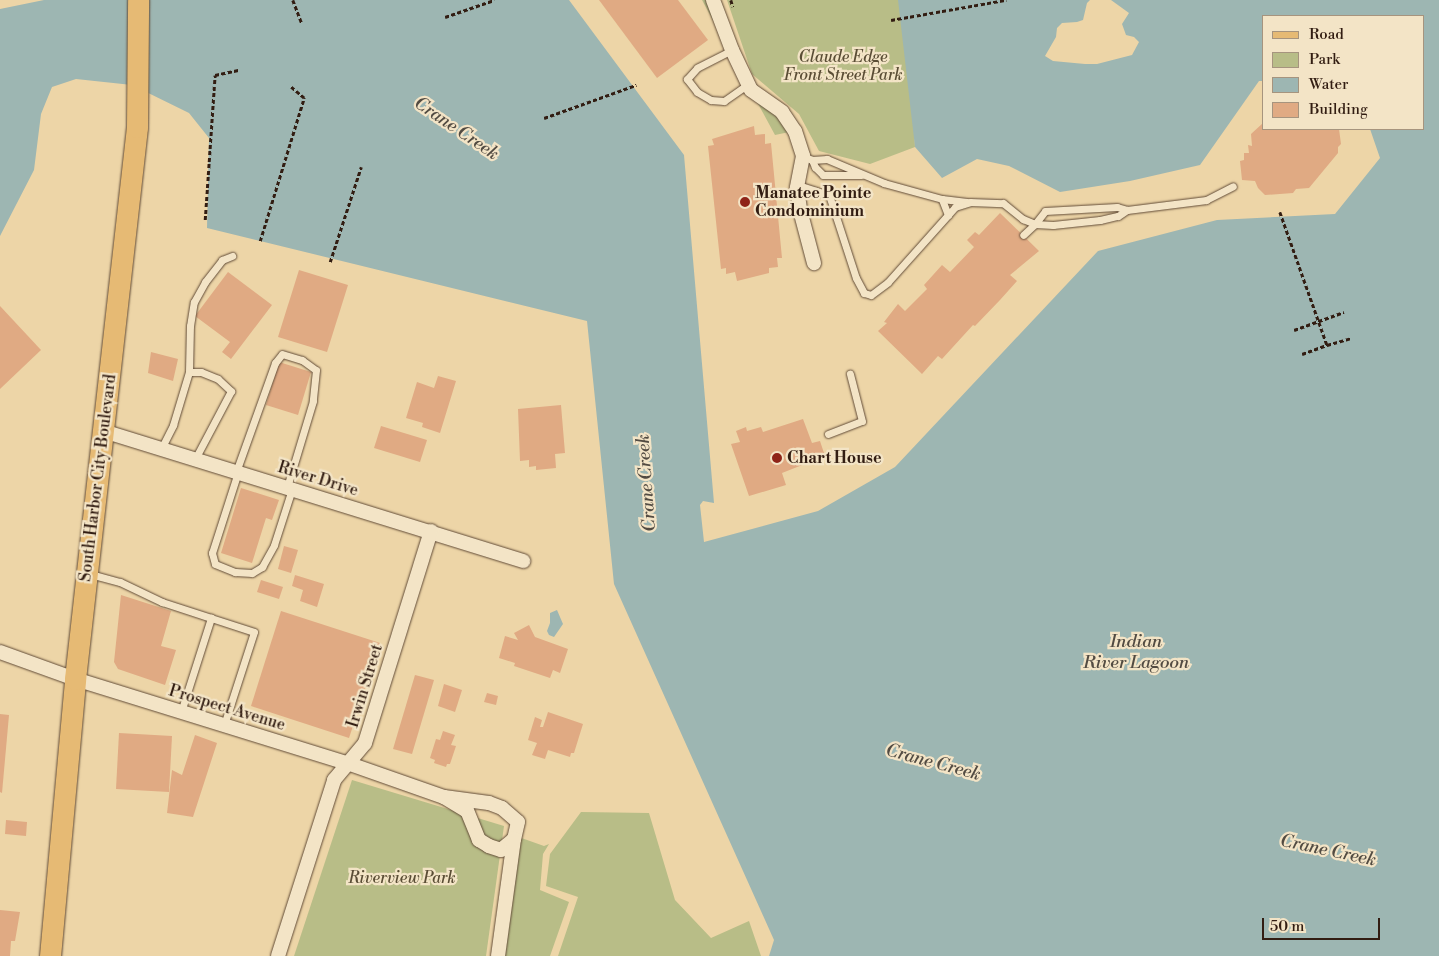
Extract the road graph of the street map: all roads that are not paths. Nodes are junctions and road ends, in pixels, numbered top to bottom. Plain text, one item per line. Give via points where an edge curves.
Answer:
1 (138, 0) edge
2 (713, 0) edge
3 (732, 50) junction
4 (748, 84) junction
5 (808, 158) junction
6 (862, 174) junction
7 (798, 185) junction
8 (1233, 186) dead end
9 (942, 199) junction
10 (970, 202) junction
11 (1127, 210) junction
12 (948, 215) junction
13 (1034, 224) junction
14 (1023, 235) dead end
15 (232, 256) dead end
16 (814, 263) dead end
17 (189, 372) junction
18 (850, 374) dead end
19 (103, 431) junction
20 (828, 434) dead end
21 (161, 448) junction
22 (195, 459) junction
23 (237, 472) junction
24 (289, 488) junction
25 (431, 532) junction
26 (523, 561) dead end
27 (87, 573) junction
28 (211, 618) junction
29 (0, 652) edge
30 (75, 679) junction
31 (181, 712) junction
32 (224, 725) junction
33 (347, 763) junction
34 (444, 796) junction
35 (514, 839) junction
36 (50, 956) edge
37 (278, 956) edge
38 (498, 956) edge

1 - 19 main road, South Harbor City Boulevard via 137,127
2 - 3 street
3 - 4 street
3 - 4 lane via 697,68 687,79 697,92 711,100 724,101
4 - 5 street via 751,90 782,112
5 - 6 lane via 827,160
5 - 6 lane via 823,175
5 - 7 street
6 - 9 lane
7 - 12 lane via 829,195 856,278 864,293 871,295 888,282
7 - 16 street via 800,210
8 - 11 lane via 1206,200
9 - 10 lane
9 - 12 lane
10 - 12 lane via 955,207
10 - 13 lane via 1003,203
11 - 13 lane via 1118,216 1100,220
11 - 13 lane via 1117,207 1045,211
13 - 14 lane
15 - 17 lane via 222,260 194,302
17 - 21 lane via 173,426
17 - 22 lane via 201,372 218,379 231,391
18 - 20 lane via 862,420
19 - 21 street, River Drive
19 - 27 main road, South Harbor City Boulevard
21 - 22 street, River Drive
22 - 23 street, River Drive
23 - 24 street, River Drive
23 - 24 lane via 212,553 215,564 235,572 252,572 262,567 274,546
23 - 24 lane via 275,363 282,354 302,360 316,370 314,401
24 - 25 street, River Drive
25 - 26 street, River Drive
25 - 33 street, Irwin Street via 365,743
27 - 28 lane via 120,582 162,602
27 - 30 main road, South Harbor City Boulevard
28 - 31 lane
28 - 32 lane via 254,632
29 - 30 street, Prospect Avenue
30 - 31 street, Prospect Avenue
30 - 36 main road, South Harbor City Boulevard
31 - 32 street, Prospect Avenue
32 - 33 street, Prospect Avenue
33 - 34 street, Prospect Avenue
33 - 37 street, Irwin Street via 334,780
34 - 35 street, Prospect Avenue via 502,808 518,822
34 - 35 street, Prospect Avenue via 467,811 480,840 489,846 501,850
35 - 38 street

